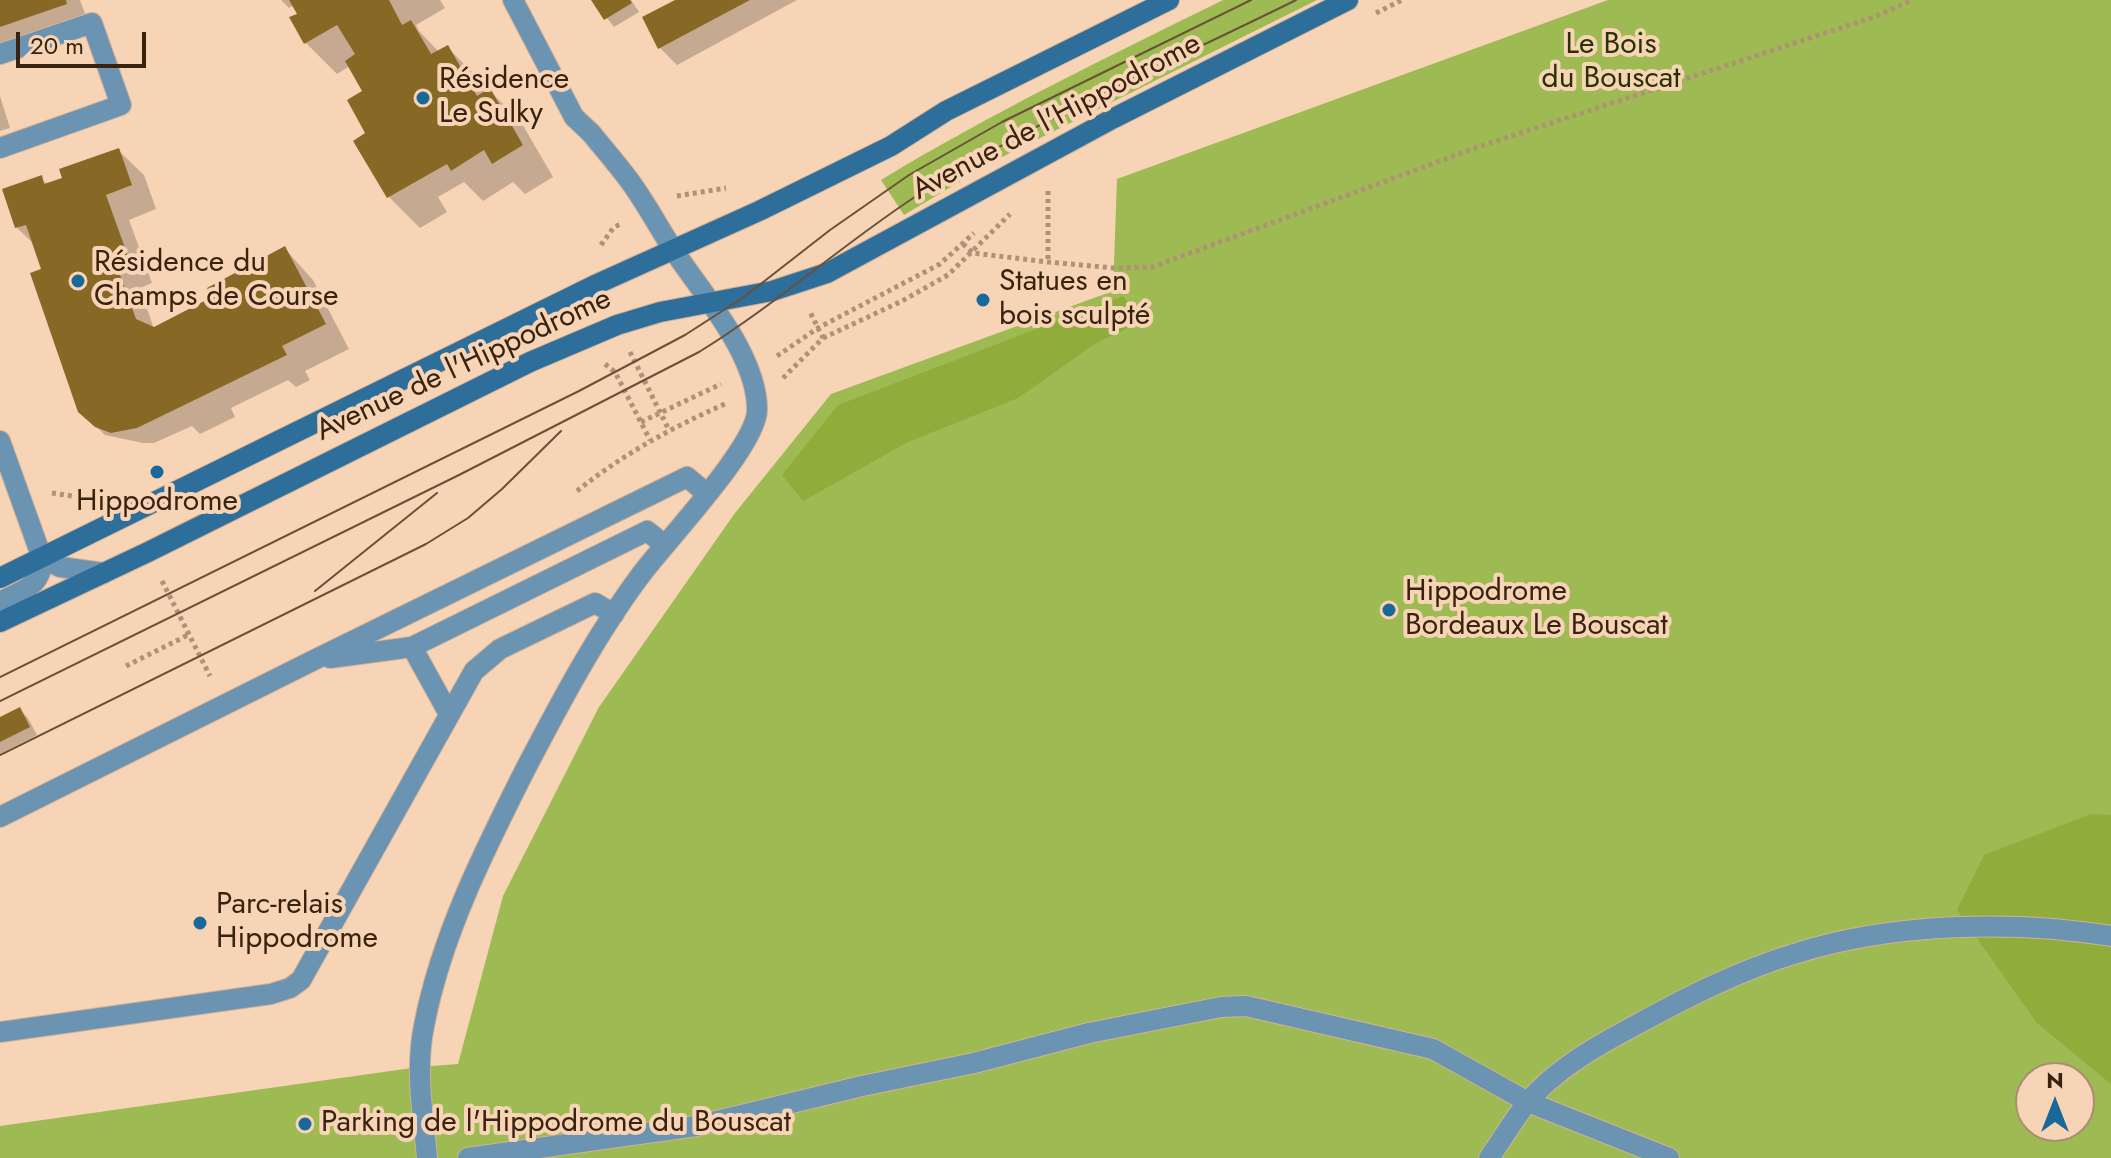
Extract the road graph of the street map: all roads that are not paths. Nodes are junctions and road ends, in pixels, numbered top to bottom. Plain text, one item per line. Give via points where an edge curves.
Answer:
1 (513, 0) edge
2 (1169, 0) edge
3 (1348, 0) edge
4 (0, 54) edge
5 (0, 148) edge
6 (673, 249) junction
7 (709, 303) junction
8 (0, 441) edge
9 (706, 493) junction
10 (665, 545) junction
11 (42, 558) junction
12 (104, 573) junction
13 (0, 578) edge
14 (0, 602) edge
15 (614, 614) junction
16 (0, 622) edge
17 (412, 647) junction
18 (312, 661) junction
19 (449, 714) junction
20 (0, 817) edge
21 (2111, 936) edge
22 (0, 1032) edge
23 (1528, 1102) junction
24 (427, 1158) edge
25 (468, 1158) edge
26 (1489, 1158) edge
27 (1669, 1158) edge

1 - 6 street via 574,117 629,180
2 - 6 street, Avenue de l'Hippodrome via 946,111 891,146
3 - 7 street, Avenue de l'Hippodrome via 1112,119 827,273
4 - 5 street via 92,23 121,105
6 - 7 street
6 - 11 street, Avenue de l'Hippodrome
7 - 9 street via 748,370 757,408 756,422 736,458
7 - 12 street, Avenue de l'Hippodrome via 617,325 530,362
8 - 11 street
9 - 10 street
9 - 18 street via 687,477
10 - 15 street
10 - 17 street via 647,531
11 - 12 street via 60,567
11 - 13 street, Avenue de l'Hippodrome
11 - 14 street via 43,573 36,582
12 - 16 street, Avenue de l'Hippodrome
15 - 19 street via 595,603 500,649 474,671
15 - 24 street via 499,821 440,965 420,1054
17 - 18 street
17 - 19 street
18 - 20 street
19 - 22 street via 301,980 290,988
21 - 23 street via 2032,928 1947,928 1871,936 1797,952 1682,999 1600,1044
23 - 25 street via 1433,1049 1246,1006 1221,1007 696,1126
23 - 26 street
23 - 27 street

